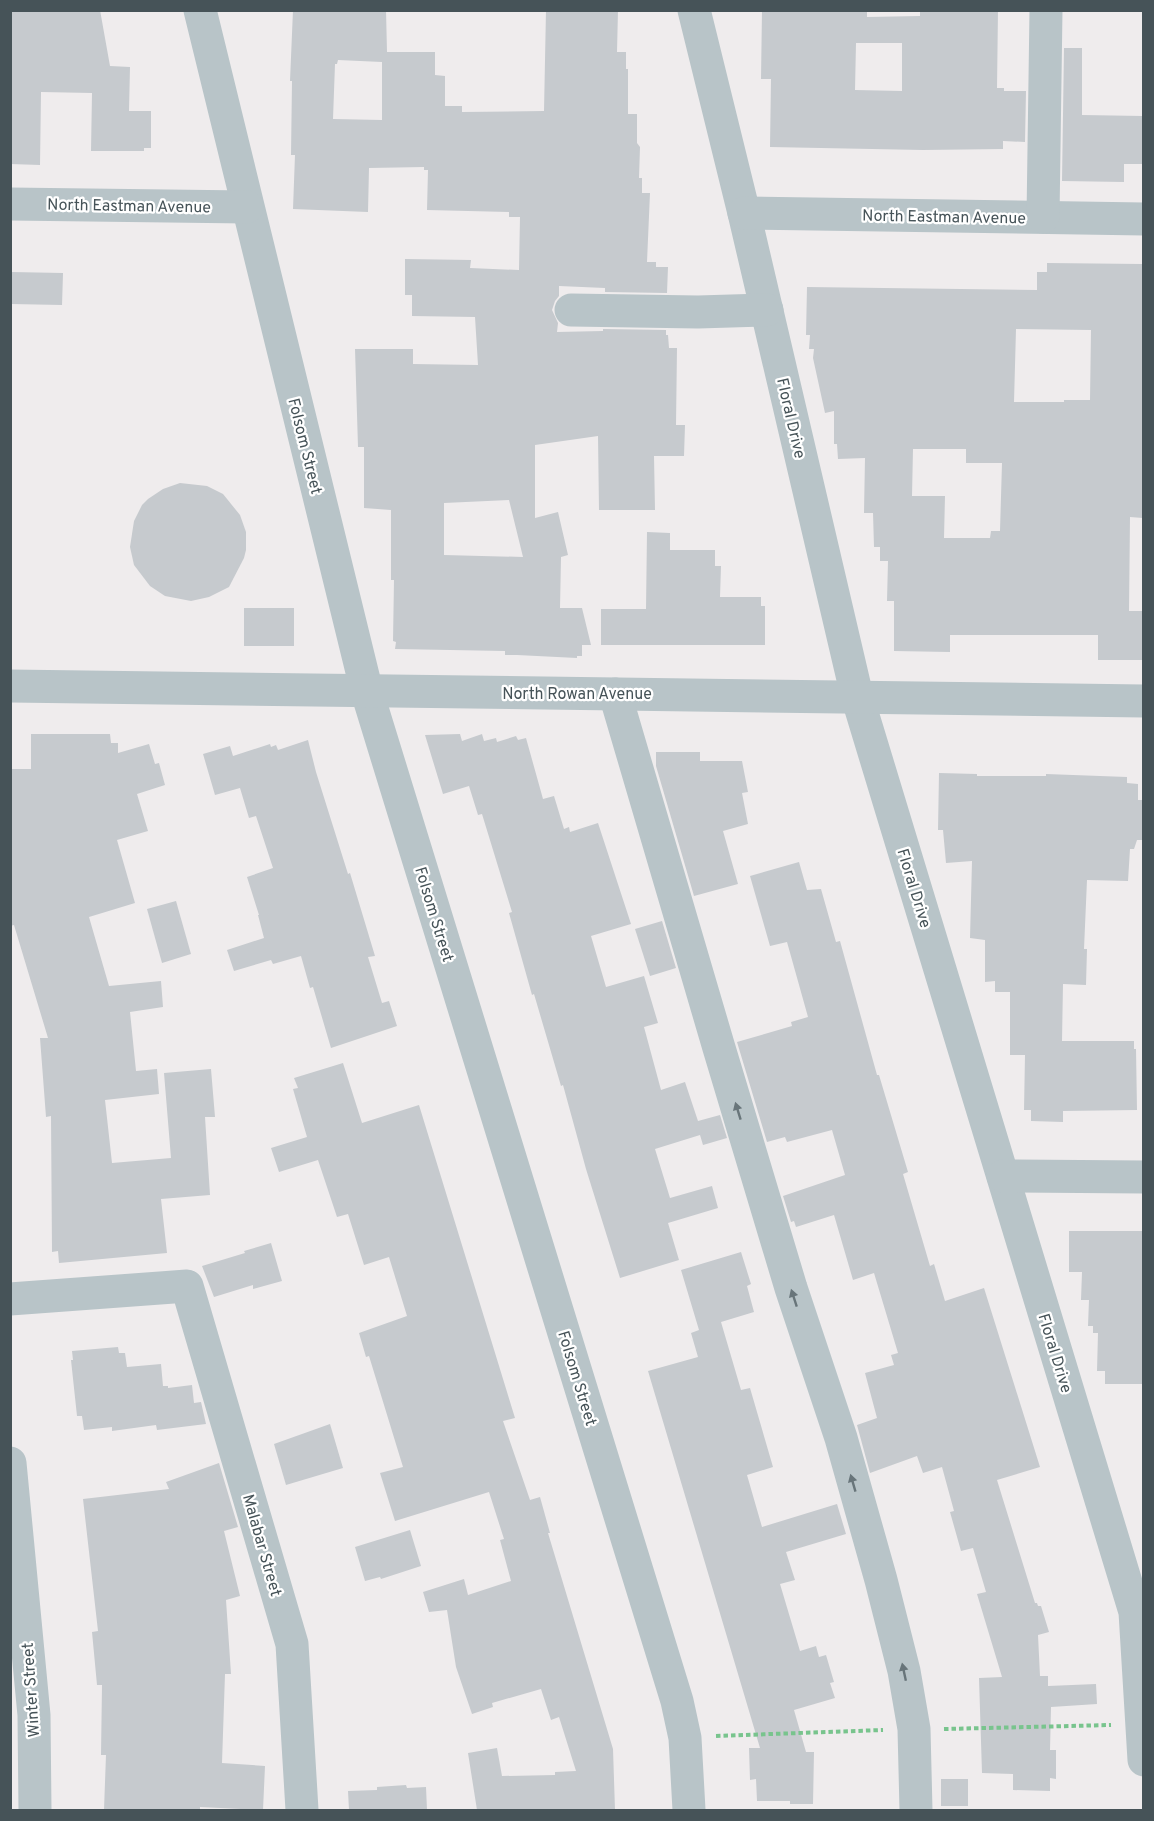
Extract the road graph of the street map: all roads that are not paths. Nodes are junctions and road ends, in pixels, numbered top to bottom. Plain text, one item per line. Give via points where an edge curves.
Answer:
1 (200, 10) edge
2 (694, 10) edge
3 (1046, 10) edge
4 (10, 204) edge
5 (246, 207) junction
6 (744, 213) junction
7 (1043, 217) junction
8 (1143, 219) edge
9 (571, 310) dead end
10 (767, 310) junction
11 (10, 686) edge
12 (367, 692) junction
13 (615, 694) junction
14 (857, 696) junction
15 (1143, 701) edge
16 (1003, 1176) junction
17 (1143, 1177) edge
18 (10, 1299) edge
19 (10, 1463) edge
20 (1139, 1612) edge
21 (22, 1715) edge
22 (1143, 1760) edge
23 (35, 1810) edge
24 (302, 1810) edge
25 (689, 1810) edge
26 (916, 1810) edge

1 - 5 street, Folsom Street
2 - 6 street, Floral Drive
3 - 7 street
4 - 5 street, North Eastman Avenue
5 - 12 street, Folsom Street
6 - 7 street, North Eastman Avenue
6 - 10 street, Floral Drive
7 - 8 street, North Eastman Avenue
9 - 10 street
10 - 14 street, Floral Drive
11 - 12 street, North Rowan Avenue
12 - 13 street, North Rowan Avenue
12 - 25 street, Folsom Street via 674,1689 686,1738
13 - 14 street, North Rowan Avenue
26 -> 13 street via 914,1729 895,1637 847,1460 784,1266
14 - 15 street, North Rowan Avenue
14 - 16 street, Floral Drive
16 - 17 street
16 - 20 street, Floral Drive
18 - 24 street, Malabar Street via 187,1286 292,1644
19 - 21 street, Winter Street
20 - 22 street, Floral Drive
21 - 23 street, Winter Street

